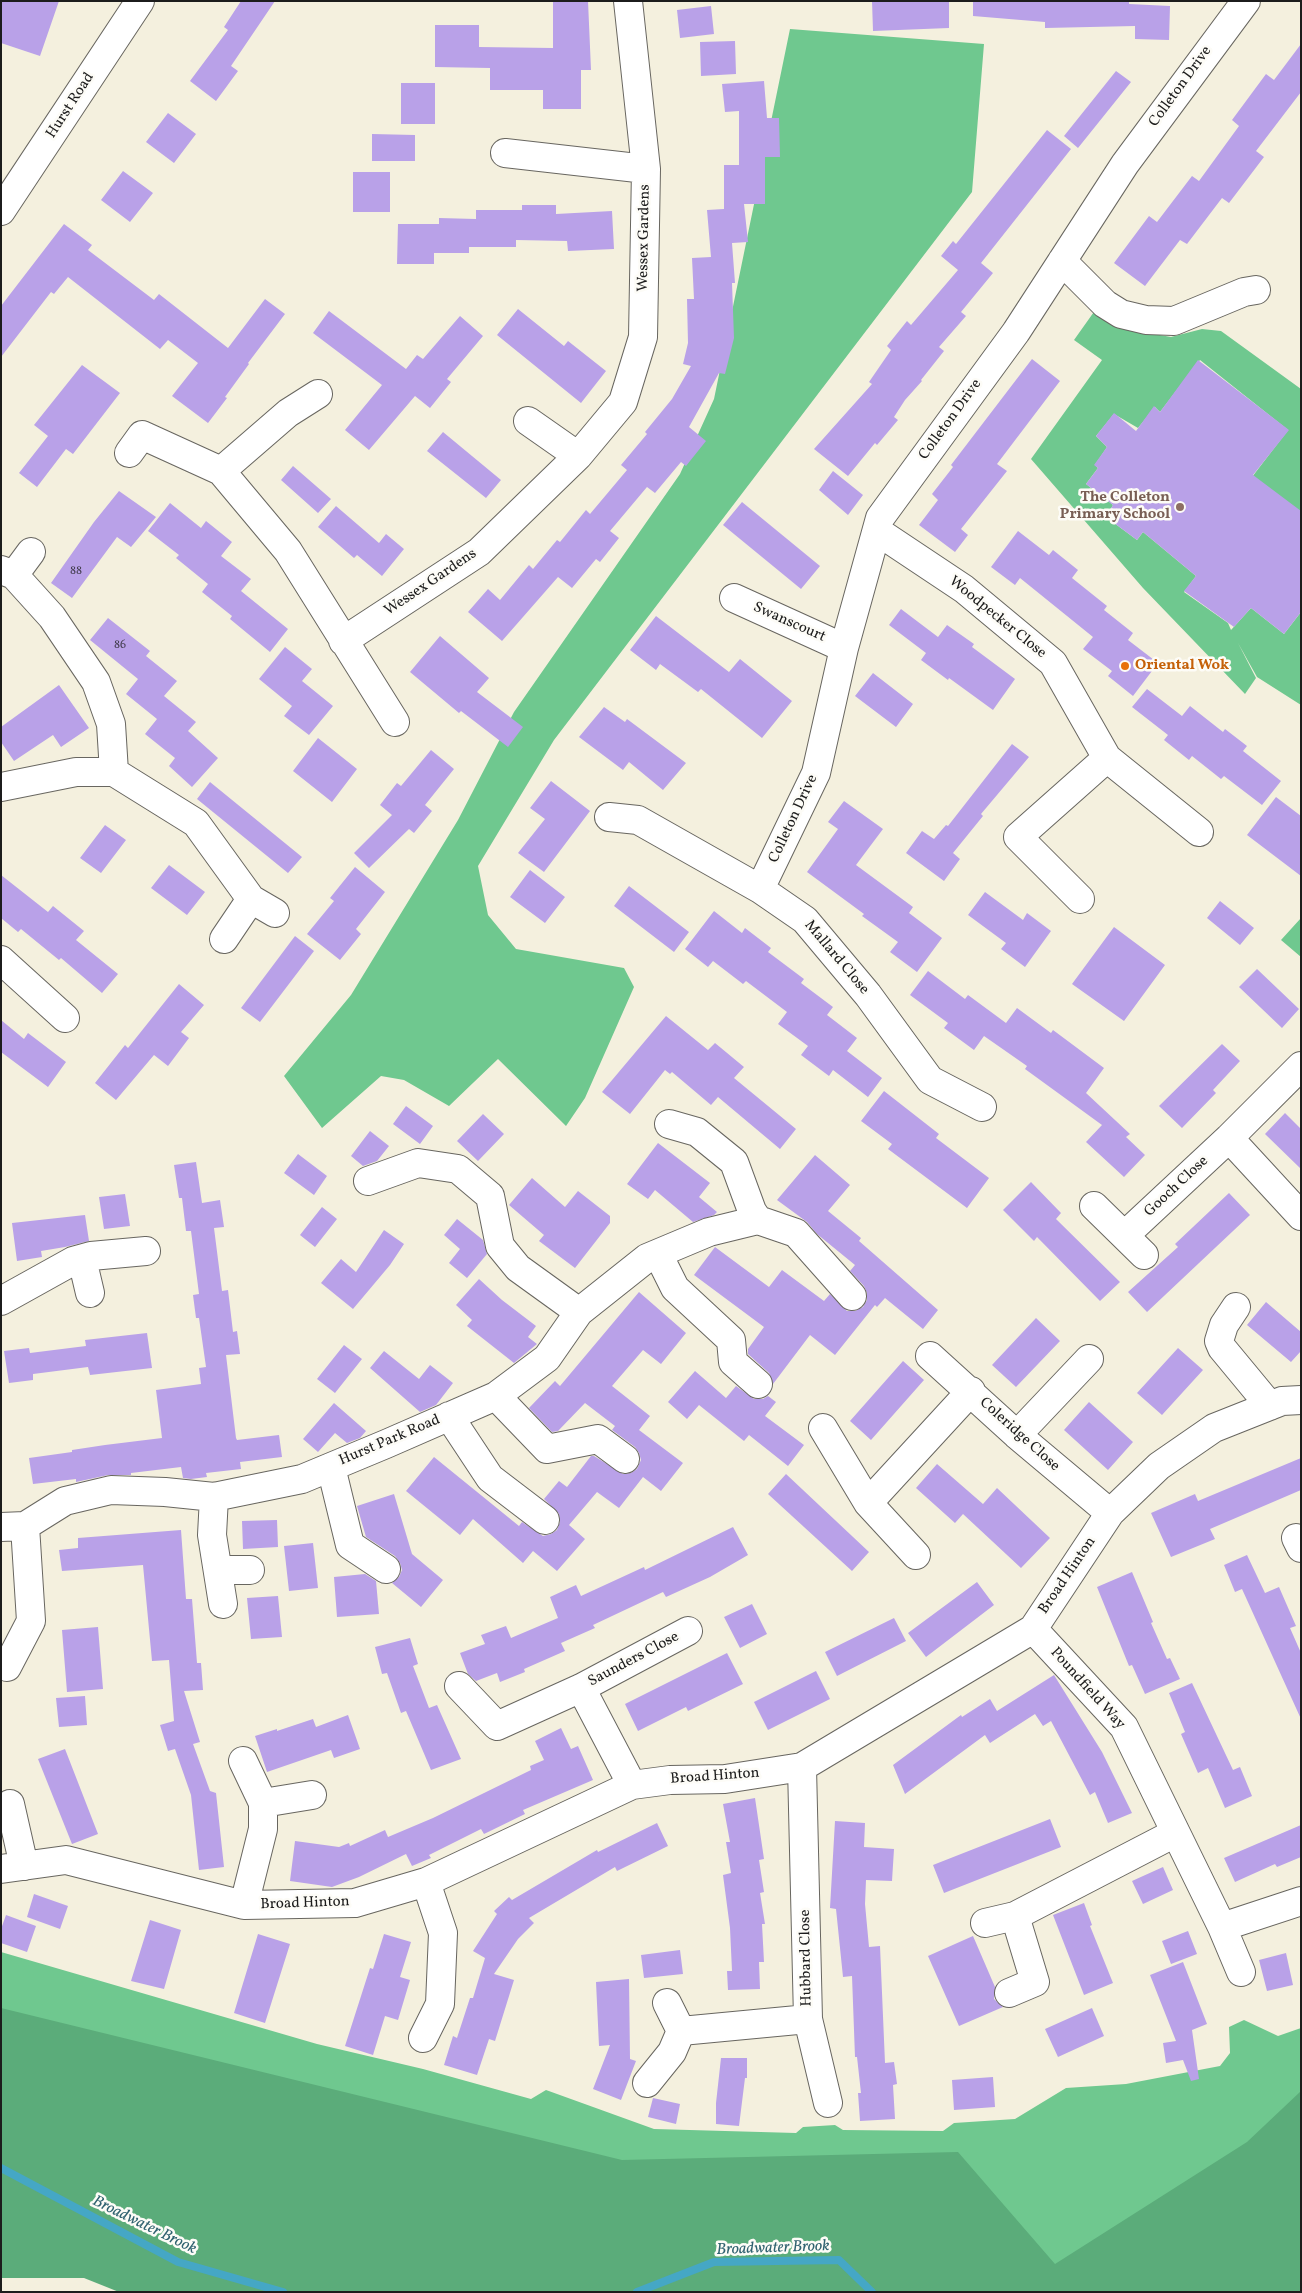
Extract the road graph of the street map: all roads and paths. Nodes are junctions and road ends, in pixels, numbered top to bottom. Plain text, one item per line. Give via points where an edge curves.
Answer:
1 (140, 1) edge
2 (628, 1) edge
3 (1246, 1) edge
4 (505, 153) dead end
5 (646, 169) junction
6 (1, 211) edge
7 (1062, 261) junction
8 (1256, 290) dead end
9 (318, 394) dead end
10 (528, 421) dead end
11 (129, 452) dead end
12 (578, 456) junction
13 (221, 471) junction
14 (877, 531) junction
15 (31, 552) dead end
16 (8, 572) edge
17 (734, 598) dead end
18 (343, 641) junction
19 (844, 648) junction
20 (395, 722) dead end
21 (1107, 758) junction
22 (114, 772) junction
23 (1, 787) edge
24 (609, 817) dead end
25 (1199, 832) dead end
26 (760, 889) junction
27 (251, 899) junction
28 (1080, 899) dead end
29 (275, 913) dead end
30 (224, 939) dead end
31 (3, 963) edge
32 (65, 1018) dead end
33 (1301, 1066) edge
34 (982, 1106) dead end
35 (669, 1124) dead end
36 (1229, 1138) junction
37 (368, 1181) dead end
38 (1094, 1206) dead end
39 (1299, 1209) edge
40 (758, 1220) junction
41 (1125, 1235) junction
42 (146, 1251) dead end
43 (658, 1254) junction
44 (1144, 1255) dead end
45 (82, 1258) junction
46 (90, 1293) dead end
47 (852, 1296) dead end
48 (1, 1301) edge
49 (1236, 1307) dead end
50 (578, 1312) junction
51 (930, 1356) dead end
52 (1089, 1359) dead end
53 (758, 1384) dead end
54 (971, 1392) junction
55 (496, 1396) junction
56 (1301, 1400) edge
57 (1270, 1406) junction
58 (449, 1416) junction
59 (823, 1428) dead end
60 (1017, 1435) junction
61 (625, 1459) dead end
62 (331, 1466) junction
63 (214, 1497) junction
64 (868, 1503) junction
65 (1110, 1513) junction
66 (545, 1520) dead end
67 (13, 1527) edge
68 (916, 1555) dead end
69 (386, 1569) dead end
70 (218, 1570) junction
71 (250, 1570) dead end
72 (223, 1604) dead end
73 (1033, 1629) junction
74 (688, 1632) dead end
75 (6, 1667) dead end
76 (458, 1686) dead end
77 (580, 1688) junction
78 (243, 1762) dead end
79 (802, 1767) junction
80 (632, 1785) junction
81 (312, 1795) dead end
82 (10, 1804) dead end
83 (263, 1804) junction
84 (1175, 1833) junction
85 (12, 1868) edge
86 (426, 1882) junction
87 (1301, 1901) edge
88 (244, 1905) junction
89 (1015, 1916) junction
90 (985, 1923) dead end
91 (1222, 1927) junction
92 (1241, 1972) dead end
93 (1009, 1993) dead end
94 (667, 2003) dead end
95 (808, 2019) junction
96 (681, 2031) junction
97 (423, 2038) dead end
98 (647, 2083) dead end
99 (828, 2103) dead end

1 - 6 street, Hurst Road
2 - 5 street, Wessex Gardens
3 - 7 street, Colleton Drive via 1125,164
4 - 5 street
5 - 12 street, Wessex Gardens via 643,338 623,402
7 - 8 street via 1105,304 1121,314 1146,320 1174,321
7 - 14 street, Colleton Drive via 1016,332 880,518
9 - 13 street via 282,406
10 - 12 street
11 - 13 street via 142,434
12 - 18 street, Wessex Gardens via 479,552
13 - 18 street via 288,551
14 - 19 street, Colleton Drive
14 - 21 street, Woodpecker Close via 964,589 1053,663
15 - 16 street
16 - 22 street via 52,617 96,682 111,724
17 - 19 street, Swanscourt
18 - 20 street
19 - 26 street, Colleton Drive via 816,773
21 - 25 street, Woodpecker Close
21 - 28 street via 1018,837
22 - 23 street via 76,772
22 - 27 street via 196,823
24 - 26 street, Mallard Close via 638,820
26 - 34 street, Mallard Close via 805,920 868,995 930,1080
27 - 29 street
27 - 30 street
31 - 32 street
33 - 36 street, Gooch Close
35 - 40 street via 697,1132 734,1162
36 - 39 street
36 - 41 street, Gooch Close
37 - 50 street via 418,1163 458,1169 490,1196 500,1246 518,1268
38 - 41 street
40 - 43 street, Hurst Park Road via 709,1232
40 - 47 street via 796,1233
41 - 44 street
42 - 45 street
43 - 50 street, Hurst Park Road via 647,1258
43 - 53 street via 675,1288 731,1340 733,1362
45 - 46 street
45 - 48 street
49 - 57 street via 1224,1325 1219,1341
50 - 55 street, Hurst Park Road via 547,1358
51 - 54 street, Coleridge Close
52 - 60 street
54 - 60 street, Coleridge Close
54 - 64 street
55 - 58 street, Hurst Park Road
55 - 61 street via 547,1450 598,1439
56 - 57 street, Broad Hinton via 1282,1401
57 - 65 street, Broad Hinton via 1214,1428 1159,1466
58 - 62 street, Hurst Park Road
58 - 66 street, Hurst Park Road via 490,1478
59 - 64 street
60 - 65 street, Coleridge Close
62 - 63 street, Hurst Park Road via 302,1478
62 - 69 street, Hurst Park Road via 350,1545
63 - 67 street, Hurst Park Road via 111,1490 65,1501
63 - 70 street via 212,1535
64 - 68 street
65 - 73 street, Broad Hinton
67 - 75 street, Hurst Park Road via 31,1622
70 - 71 street
70 - 72 street
73 - 79 street, Broad Hinton
73 - 84 street, Poundfield Way via 1124,1727
74 - 77 street, Saunders Close
76 - 77 street, Saunders Close via 497,1726
77 - 80 street, Saunders Close
78 - 83 street
79 - 80 street, Broad Hinton via 725,1779 670,1780
79 - 95 street, Hubbard Close
80 - 86 street, Broad Hinton
81 - 83 street
82 - 85 street, Broad Hinton
83 - 88 street via 263,1829
84 - 89 street
84 - 91 street, Poundfield Way
85 - 88 street, Broad Hinton via 66,1860
86 - 88 street, Broad Hinton via 355,1903
86 - 97 street via 443,1933 440,2004
87 - 91 street
89 - 90 street
89 - 93 street via 1035,1982
91 - 92 street, Poundfield Way
94 - 96 street
95 - 96 street, Hubbard Close
95 - 99 street
96 - 98 street via 672,2052

